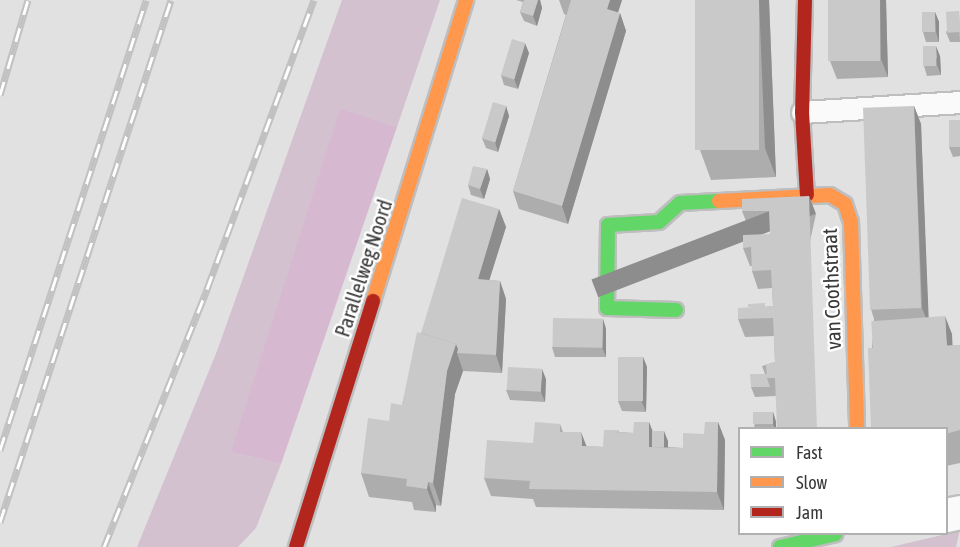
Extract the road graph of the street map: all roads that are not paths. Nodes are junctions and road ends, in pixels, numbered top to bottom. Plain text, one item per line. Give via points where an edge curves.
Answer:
1 (466, 0) edge
2 (805, 0) edge
3 (960, 102) edge
4 (802, 112) junction
5 (807, 195) junction
6 (676, 310) dead end
7 (857, 427) edge
8 (832, 535) edge
9 (296, 547) edge
10 (780, 547) edge

1 - 9 street, Parallelweg Noord
2 - 4 street
3 - 4 lane
4 - 5 street
5 - 6 street, van Coothstraat via 680,203 659,222 608,225 607,309
5 - 7 street, van Coothstraat via 830,195 845,204 851,222
8 - 10 street

